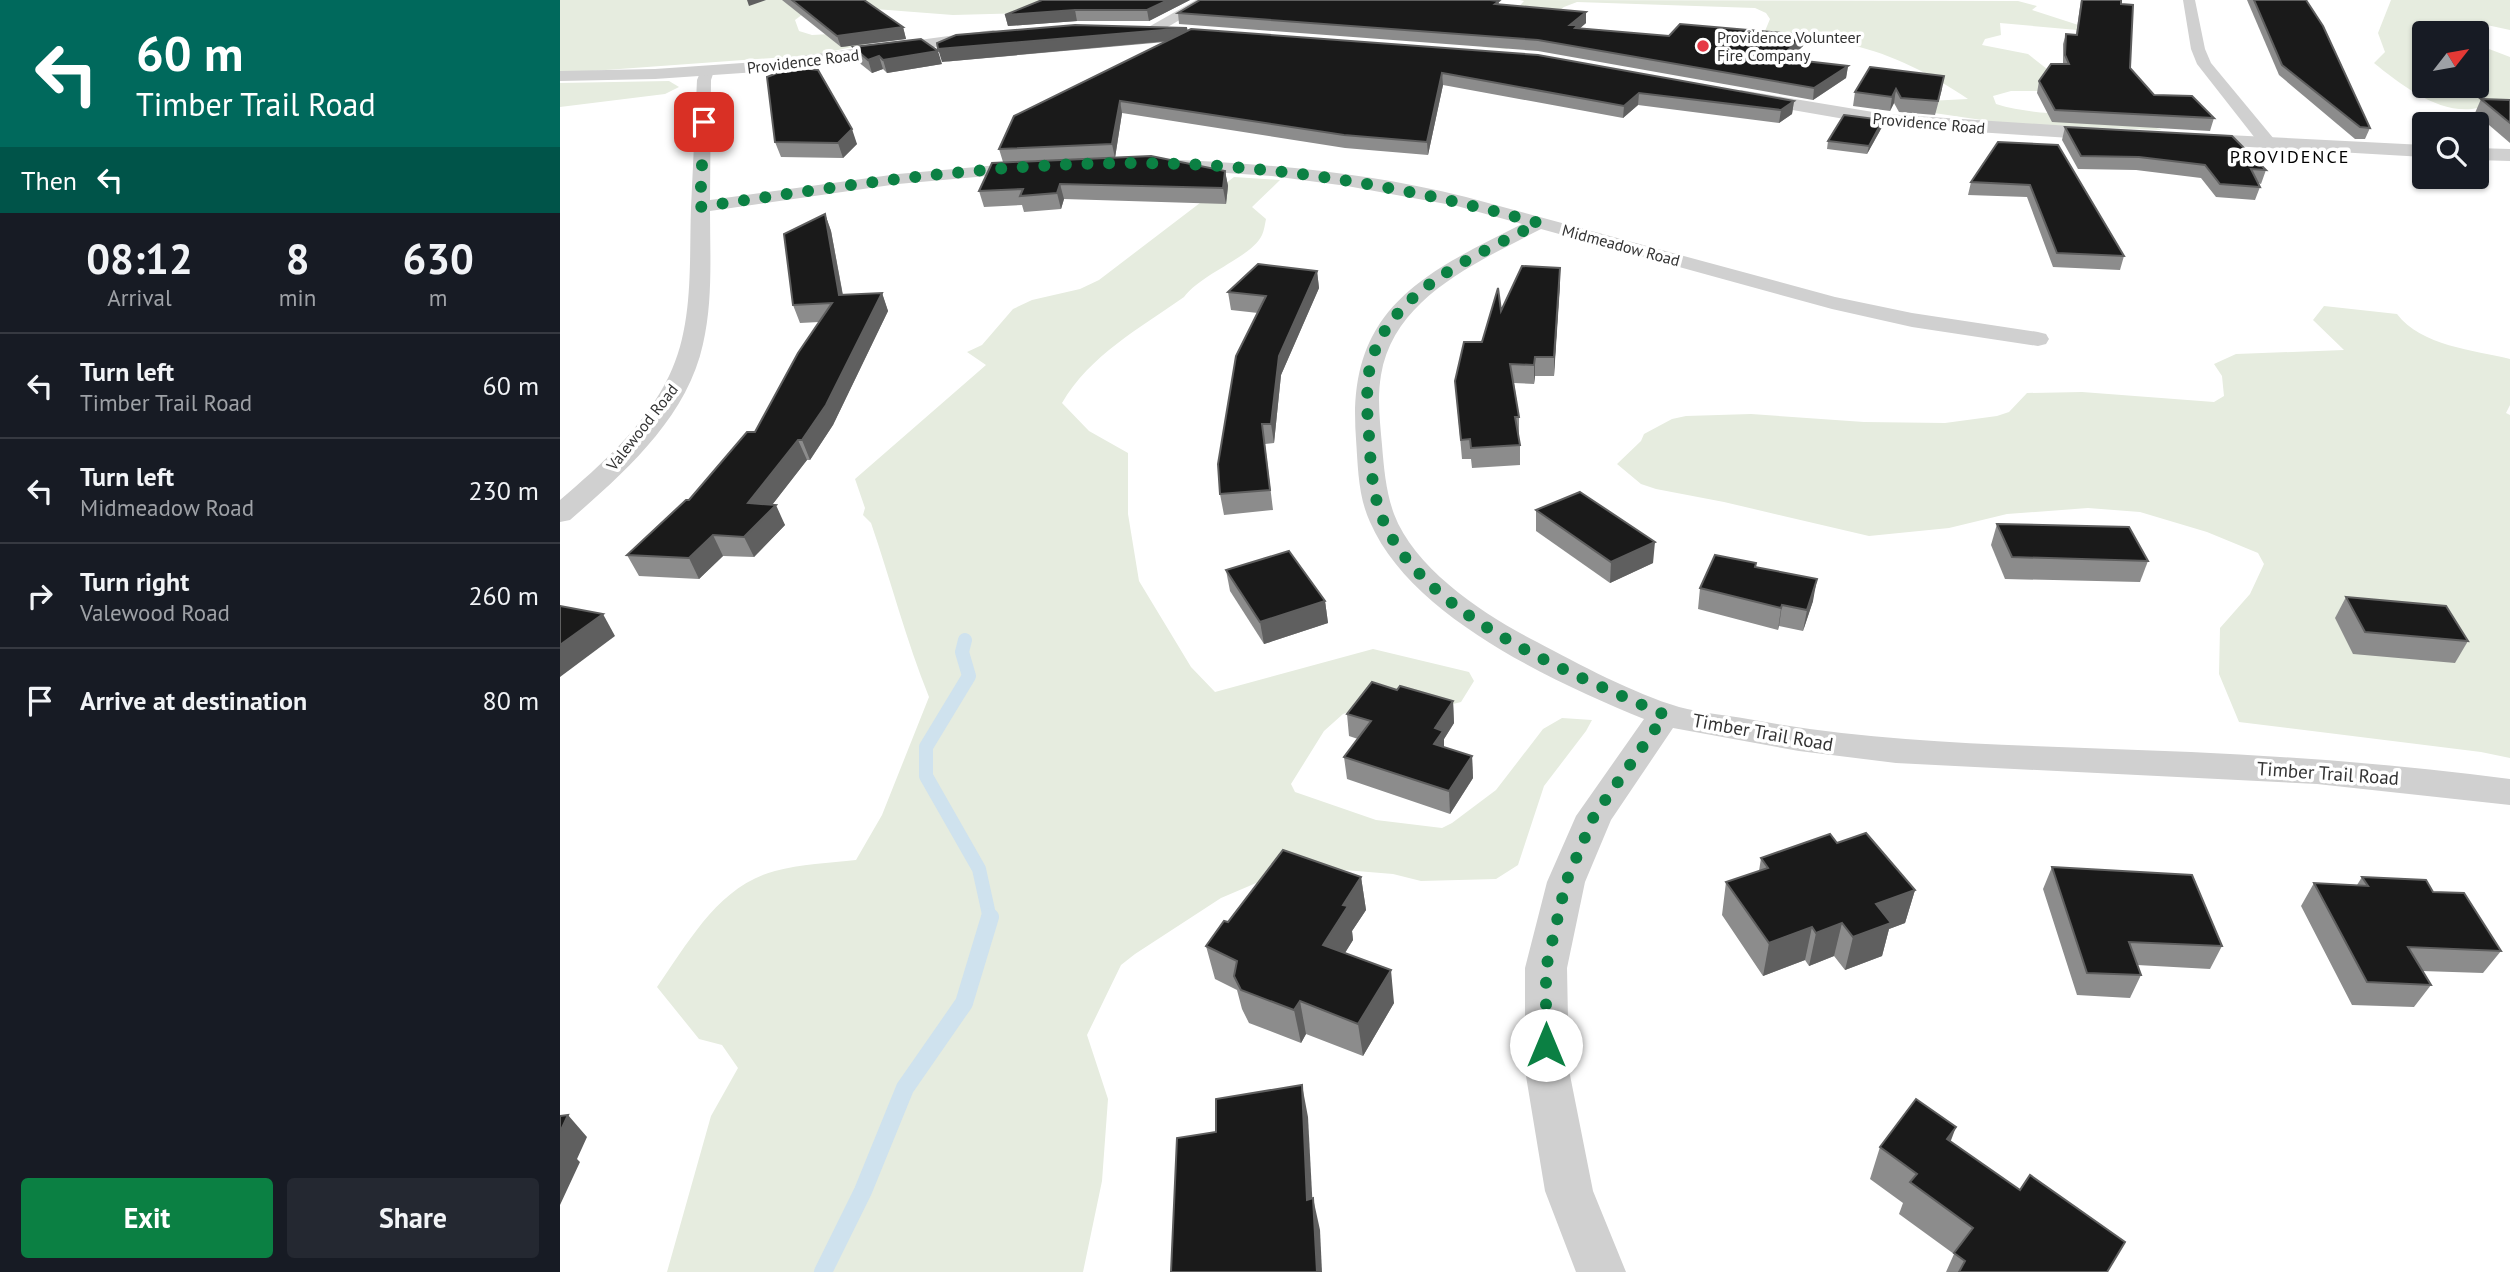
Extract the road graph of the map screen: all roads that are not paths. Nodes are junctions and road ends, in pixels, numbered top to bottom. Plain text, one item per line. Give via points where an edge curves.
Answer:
1 (1207, 0) edge
2 (2189, 0) edge
3 (1129, 29) edge
4 (1153, 29) junction
5 (1191, 31) edge
6 (1013, 33) edge
7 (707, 71) junction
8 (560, 76) edge
9 (1724, 92) edge
10 (2129, 136) edge
11 (2171, 138) edge
12 (2268, 143) junction
13 (2412, 150) edge
14 (2489, 154) edge
15 (2510, 155) edge
16 (1142, 164) edge
17 (1045, 167) edge
18 (700, 207) junction
19 (1539, 223) junction
20 (2038, 339) dead end
21 (560, 514) edge
22 (1665, 715) junction
23 (2510, 792) edge
24 (1601, 1272) edge

1 - 4 street
2 - 12 street via 2204,64
3 - 4 street
4 - 5 street
6 - 7 street, Providence Road
7 - 8 street, Providence Road
7 - 18 street, Valewood Road
9 - 10 street, Providence Road via 1885,120
11 - 12 street
12 - 13 street
14 - 15 street
16 - 19 street, Midmeadow Road via 1220,166 1353,180 1460,201
17 - 18 street via 909,177
18 - 21 street, Valewood Road via 697,326 680,377 609,471
19 - 20 street, Midmeadow Road via 1832,303
19 - 22 street, Timber Trail Road via 1456,267 1399,312 1370,369 1366,402 1372,487 1387,529 1419,573 1471,617 1550,663
22 - 23 street, Timber Trail Road via 1785,739 1904,753 2343,772
22 - 24 street via 1594,816 1566,882 1546,968 1546,1070 1569,1191

